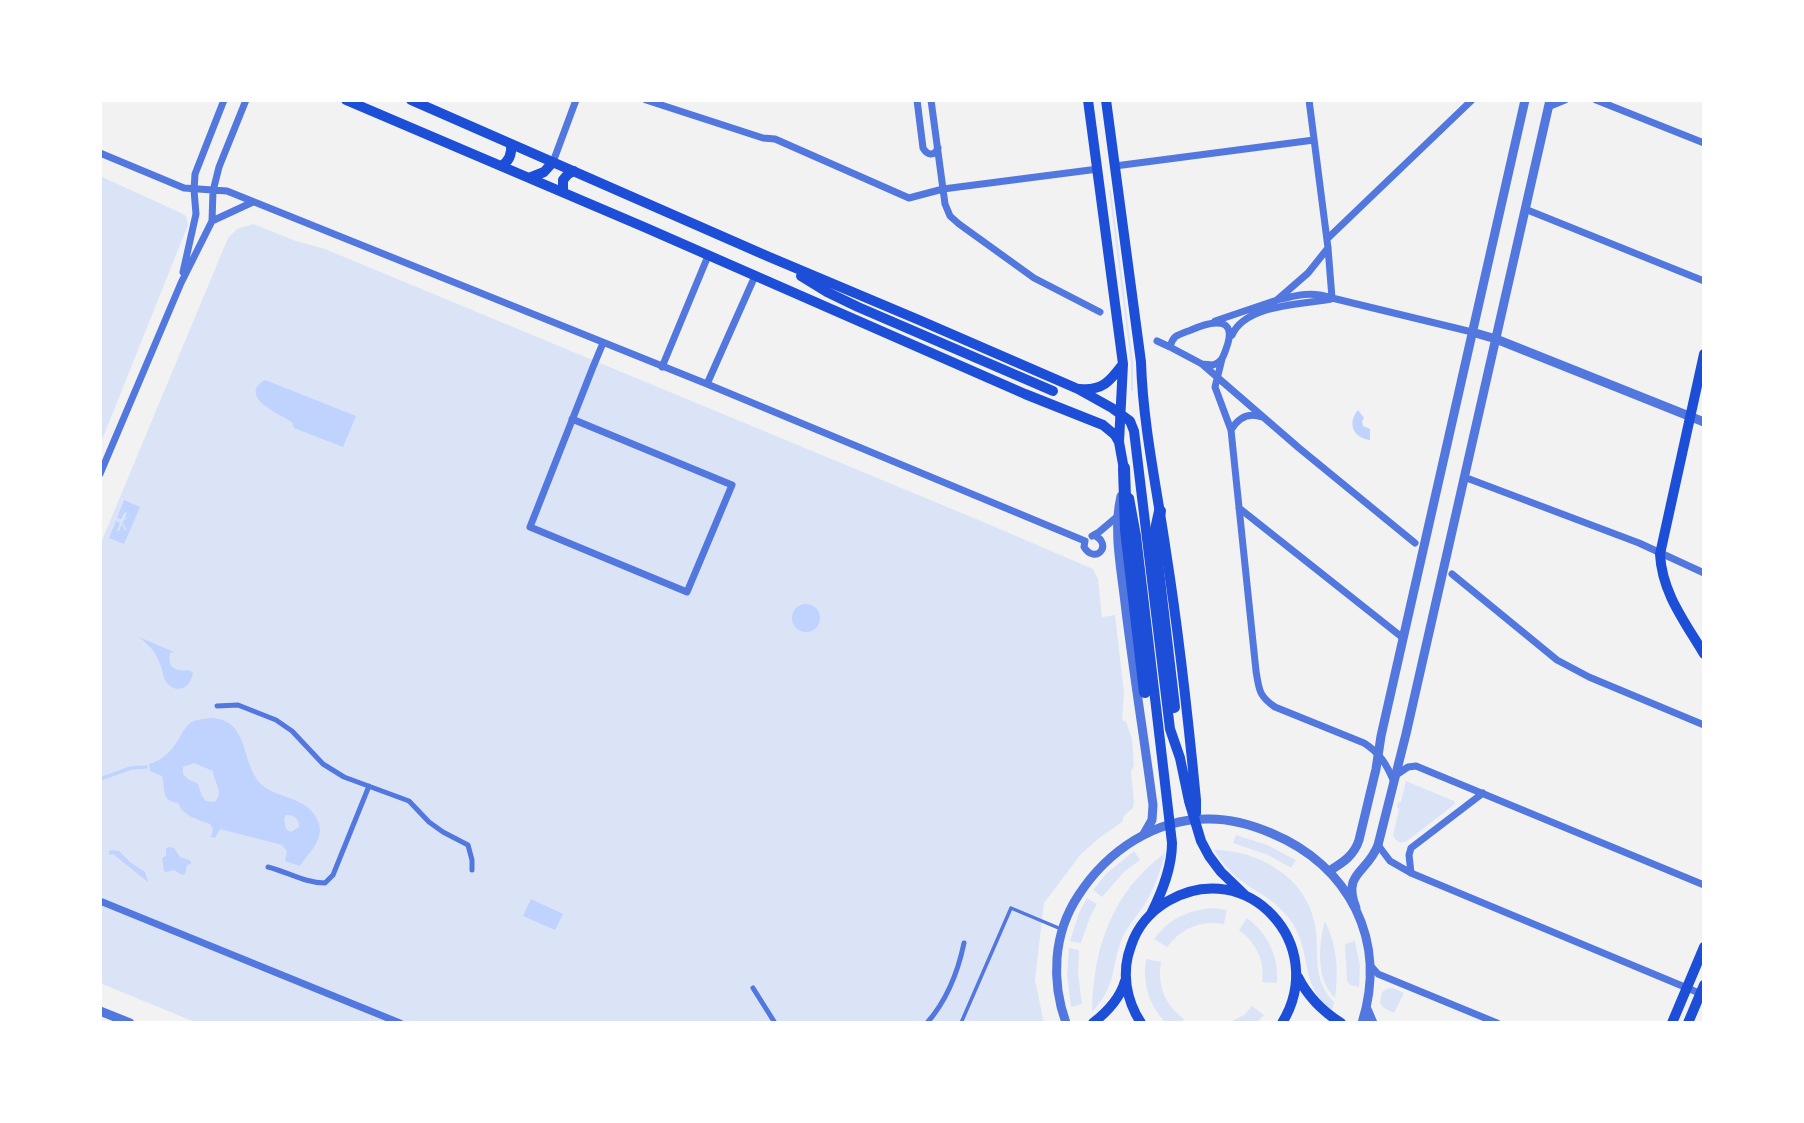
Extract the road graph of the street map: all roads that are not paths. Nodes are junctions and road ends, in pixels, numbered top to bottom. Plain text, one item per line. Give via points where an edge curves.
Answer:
1 (224, 100) edge
2 (246, 100) edge
3 (346, 100) edge
4 (411, 100) edge
5 (576, 100) edge
6 (646, 100) edge
7 (917, 100) edge
8 (931, 100) edge
9 (1088, 100) edge
10 (1107, 100) edge
11 (1309, 100) edge
12 (1472, 100) edge
13 (1525, 100) edge
14 (1565, 100) edge
15 (1596, 100) edge
16 (1549, 103) edge
17 (1314, 139) junction
18 (1704, 143) edge
19 (511, 144) junction
20 (938, 147) junction
21 (100, 153) edge
22 (553, 162) junction
23 (501, 166) junction
24 (1115, 166) junction
25 (1098, 169) junction
26 (574, 171) junction
27 (528, 178) junction
28 (943, 189) junction
29 (194, 190) junction
30 (214, 191) junction
31 (563, 192) junction
32 (253, 202) junction
33 (654, 206) junction
34 (1525, 209) junction
35 (212, 221) junction
36 (644, 227) junction
37 (1328, 243) junction
38 (708, 256) junction
39 (785, 264) junction
40 (755, 276) junction
41 (1704, 281) edge
42 (181, 282) junction
43 (1332, 299) junction
44 (1276, 300) junction
45 (1100, 312) dead end
46 (1246, 315) junction
47 (1210, 322) junction
48 (1472, 332) junction
49 (1496, 339) junction
50 (1230, 340) junction
51 (1157, 341) dead end
52 (603, 343) junction
53 (1170, 346) junction
54 (1704, 354) edge
55 (1222, 359) junction
56 (1202, 363) junction
57 (1123, 364) junction
58 (662, 367) junction
59 (1217, 375) junction
60 (708, 384) junction
61 (1078, 389) junction
62 (1053, 391) dead end
63 (1122, 415) junction
64 (1263, 417) junction
65 (1690, 417) junction
66 (572, 419) junction
67 (1704, 422) edge
68 (1231, 430) junction
69 (1119, 442) junction
70 (1124, 468) junction
71 (100, 474) edge
72 (1464, 477) junction
73 (1124, 487) junction
74 (1239, 508) junction
75 (1160, 511) junction
76 (1119, 515) junction
77 (1094, 535) junction
78 (1085, 541) junction
79 (1415, 543) dead end
80 (1660, 554) junction
81 (1704, 573) edge
82 (1452, 574) dead end
83 (1403, 638) junction
84 (1704, 654) edge
85 (1145, 692) dead end
86 (217, 706) dead end
87 (1174, 707) dead end
88 (1704, 725) edge
89 (1378, 754) junction
90 (1395, 778) junction
91 (369, 786) junction
92 (1483, 793) junction
93 (1195, 819) junction
94 (1170, 825) junction
95 (1144, 835) junction
96 (1378, 845) junction
97 (268, 867) dead end
98 (472, 870) dead end
99 (1329, 871) junction
100 (1411, 873) junction
101 (1704, 886) edge
102 (1246, 896) junction
103 (100, 901) edge
104 (1356, 908) junction
105 (1151, 914) junction
106 (1063, 929) junction
107 (964, 943) dead end
108 (1704, 947) edge
109 (1370, 965) junction
110 (1297, 975) junction
111 (1126, 978) junction
112 (753, 988) dead end
113 (1687, 988) junction
114 (1703, 991) edge
115 (1367, 1009) junction
116 (100, 1011) edge
117 (130, 1023) edge
118 (400, 1023) edge
119 (775, 1023) edge
120 (927, 1023) edge
121 (961, 1023) edge
122 (1066, 1023) edge
123 (1093, 1023) edge
124 (1141, 1023) edge
125 (1282, 1023) edge
126 (1340, 1023) edge
127 (1362, 1023) edge
128 (1373, 1023) edge
129 (1497, 1023) edge
130 (1672, 1023) edge
131 (1688, 1023) edge

1 - 29 street via 195,174
2 - 30 street
3 - 23 main road
4 - 19 main road
5 - 22 street
6 - 28 street via 775,139 909,198
7 - 20 street via 923,148 931,155
8 - 20 street
9 - 25 main road
10 - 24 main road
11 - 17 street
12 - 37 street
13 - 48 street
14 - 16 street
15 - 18 street
16 - 34 street
17 - 24 street
17 - 37 street
19 - 22 main road
19 - 23 main road via 510,156
20 - 28 street
21 - 29 street
22 - 26 main road
22 - 27 main road via 544,172
23 - 27 main road
24 - 75 main road
25 - 28 street
25 - 57 main road
26 - 31 main road via 563,180
26 - 33 main road
27 - 31 main road
28 - 45 street via 947,212 959,224 1034,278
29 - 30 street
29 - 42 street via 196,214
30 - 32 street via 227,191
30 - 35 street
31 - 36 main road
32 - 35 street
32 - 52 street
33 - 36 main road via 644,214
33 - 39 main road
34 - 41 street
34 - 49 street
35 - 42 street
36 - 38 main road
37 - 43 street
37 - 44 street via 1294,287
38 - 40 main road
38 - 58 street
39 - 61 main road
39 - 62 main road via 858,307
40 - 60 street
40 - 69 main road via 1102,425
42 - 71 street
43 - 44 street via 1319,294
43 - 46 street
43 - 48 street
44 - 46 street
46 - 47 street
46 - 50 street
47 - 50 street via 1226,326
47 - 53 street via 1176,337
48 - 49 street
48 - 83 street
49 - 65 street
49 - 72 street
50 - 55 street
51 - 53 street
52 - 58 street
52 - 66 street
53 - 56 street
54 - 65 main road
55 - 56 street via 1213,365
55 - 59 street
56 - 59 street
57 - 61 main road via 1105,384
57 - 63 main road
58 - 60 street
59 - 64 street
59 - 68 street via 1216,391
60 - 78 street
61 - 63 main road
63 - 69 main road
63 - 93 main road via 1134,431 1170,724
64 - 68 street via 1248,415
64 - 79 street
65 - 67 street
65 - 80 main road
66 - 66 street via 732,485 687,592 530,527
68 - 74 street
69 - 70 main road
70 - 73 highway
70 - 94 main road
72 - 80 street
72 - 90 street
73 - 76 street
73 - 85 highway
74 - 83 street
74 - 89 street via 1258,686 1265,700 1364,743
75 - 87 highway via 1155,545
75 - 93 main road via 1186,704
76 - 77 street
76 - 95 street via 1135,687 1153,805
77 - 78 street
77 - 78 street via 1102,542 1099,553 1087,552
80 - 81 street
80 - 84 main road via 1665,585
82 - 88 street via 1557,660
83 - 89 street
86 - 91 street via 238,705 275,720 323,764
89 - 90 street
89 - 99 street via 1357,845 1346,860
90 - 92 street via 1416,766
90 - 96 street
91 - 97 street via 333,875 325,883
91 - 98 street via 410,801 429,822 468,845
92 - 100 street via 1411,848
92 - 101 street
93 - 94 street
93 - 99 street via 1226,820 1268,832 1308,853
93 - 102 main road via 1209,856
94 - 95 street
94 - 105 main road via 1168,869
95 - 106 street via 1098,869 1075,901
96 - 100 street via 1390,861
96 - 104 street via 1352,883
99 - 104 street
100 - 113 street
102 - 105 main road via 1219,890 1191,892
102 - 110 main road via 1281,924 1293,948
103 - 118 street
104 - 109 street
105 - 111 main road via 1132,944
106 - 121 lane via 1011,908
106 - 122 street via 1056,981
107 - 120 street via 939,1010
108 - 113 main road
109 - 115 street
109 - 129 street via 1378,974
110 - 125 main road via 1294,998
110 - 126 main road via 1320,1009
111 - 123 main road via 1112,1005
111 - 124 main road via 1129,1000
112 - 119 street
113 - 114 street
113 - 130 main road
114 - 131 main road
115 - 127 street
115 - 128 street
116 - 117 street

